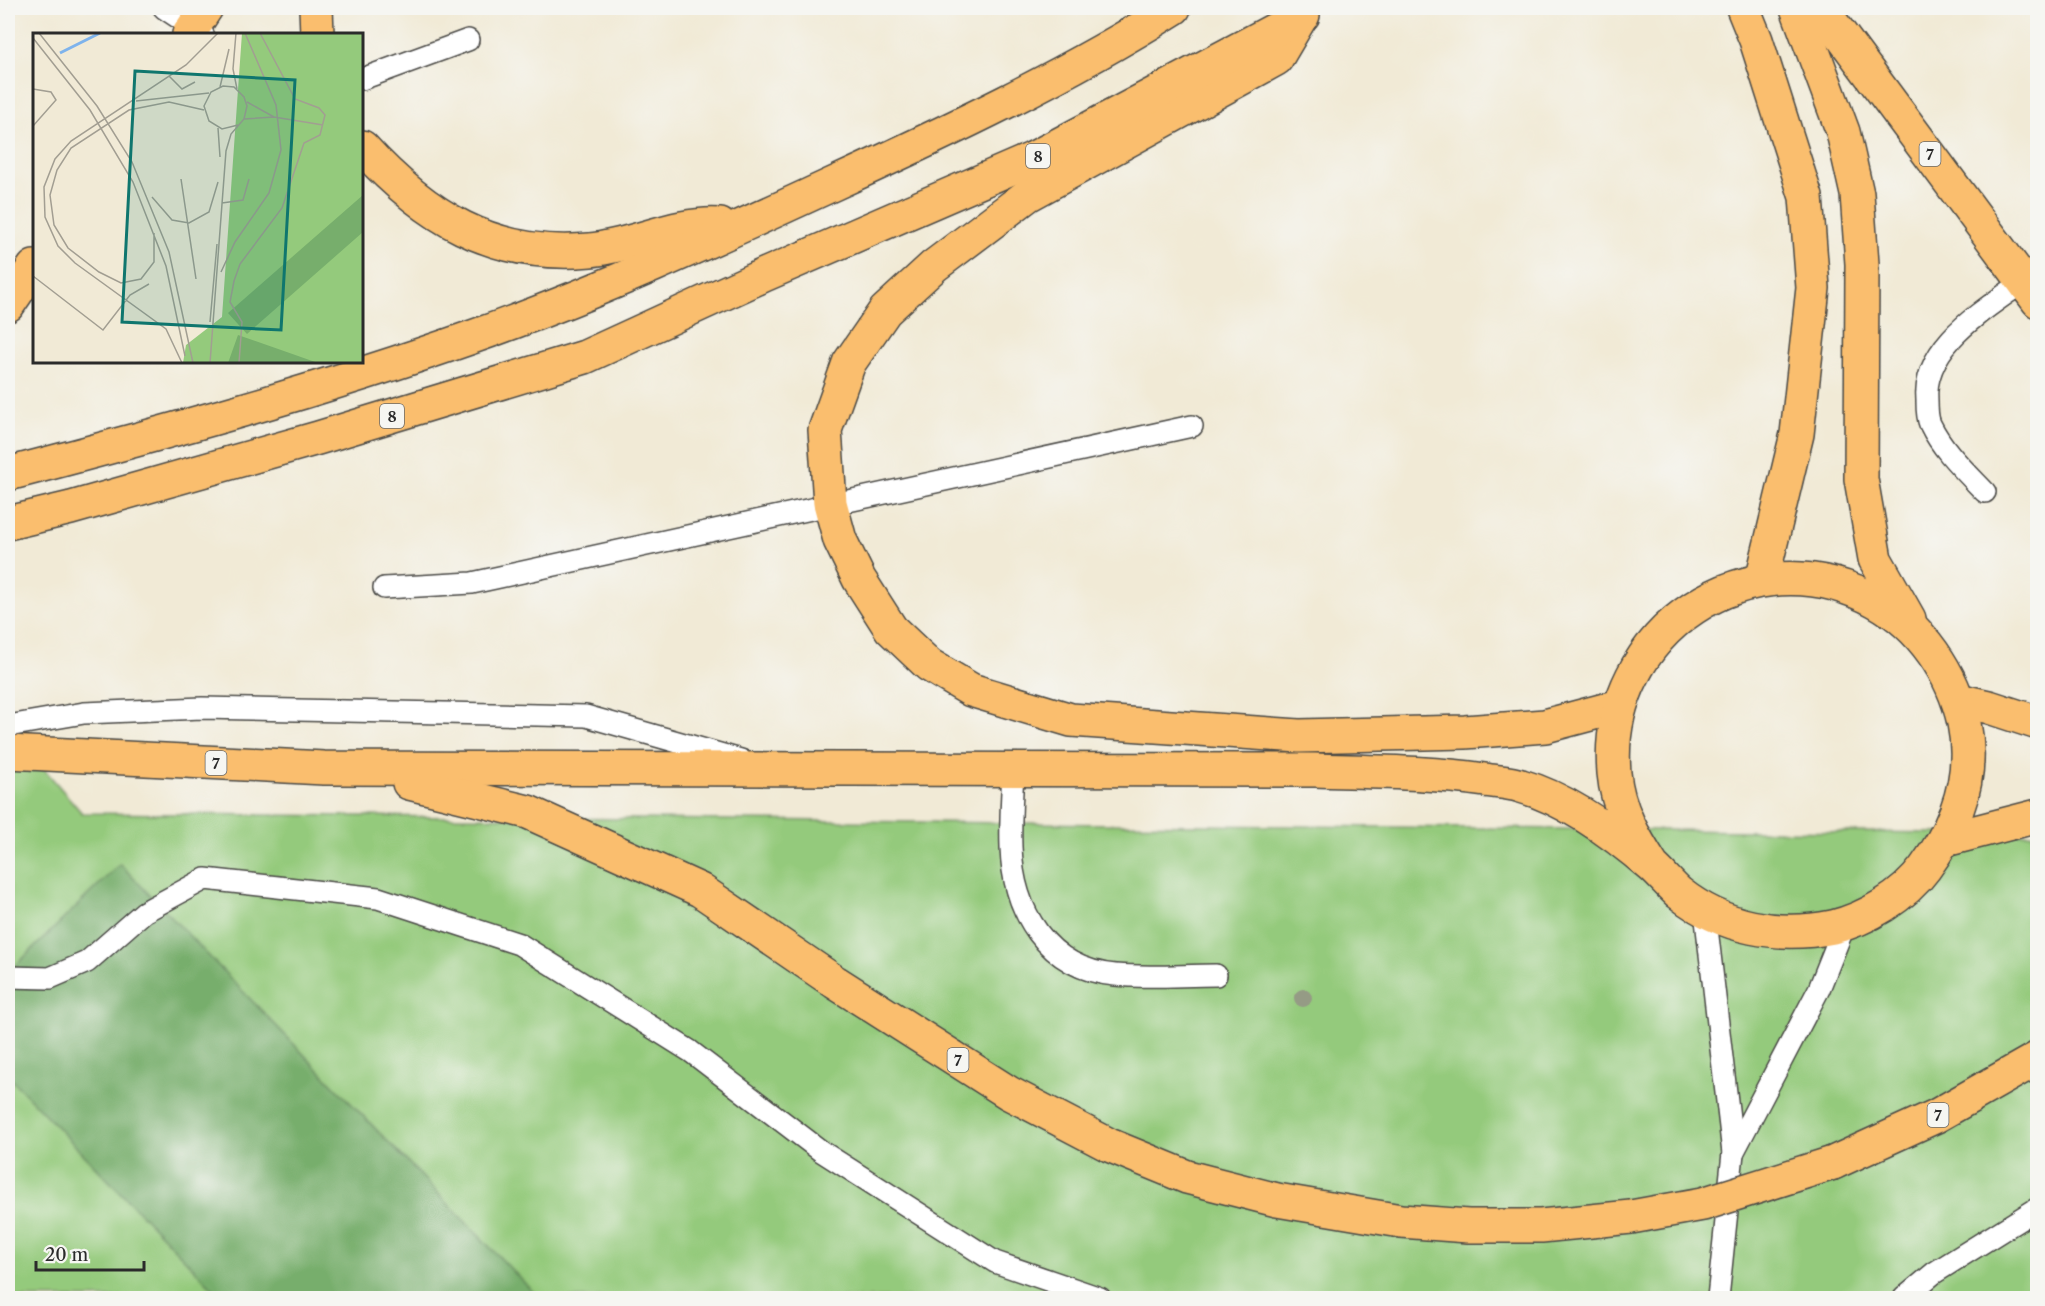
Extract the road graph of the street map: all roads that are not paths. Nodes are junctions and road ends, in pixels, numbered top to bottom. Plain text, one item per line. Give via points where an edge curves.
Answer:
1 (164, 8) edge
2 (316, 8) edge
3 (1174, 8) edge
4 (1743, 8) edge
5 (1797, 8) edge
6 (1821, 8) edge
7 (1309, 11) edge
8 (198, 26) edge
9 (317, 33) edge
10 (468, 40) dead end
11 (363, 80) edge
12 (363, 148) edge
13 (740, 227) junction
14 (33, 268) edge
15 (2031, 291) edge
16 (8, 305) edge
17 (1192, 426) dead end
18 (8, 474) edge
19 (1985, 492) dead end
20 (830, 503) junction
21 (8, 522) edge
22 (1762, 580) junction
23 (384, 588) dead end
24 (1914, 629) junction
25 (1958, 700) junction
26 (1620, 706) junction
27 (2037, 723) edge
28 (8, 726) edge
29 (8, 752) edge
30 (324, 768) junction
31 (773, 769) junction
32 (1013, 769) junction
33 (2037, 816) edge
34 (1945, 840) junction
35 (1653, 867) junction
36 (1706, 911) junction
37 (1845, 924) junction
38 (1216, 975) dead end
39 (8, 977) edge
40 (2037, 1058) edge
41 (1732, 1153) junction
42 (2037, 1208) edge
43 (1100, 1299) edge
44 (1718, 1299) edge
45 (1905, 1299) edge

1 - 8 lane
2 - 9 main road
3 - 13 main road via 927,141
4 - 22 main road via 1806,198 1813,288 1797,434
5 - 24 main road via 1843,132 1857,194 1862,264 1861,479 1875,559
6 - 15 main road, 7
7 - 20 main road via 1276,59 1028,195 934,266 885,311 849,363 825,430
7 - 21 main road, 8 via 1032,159 585,357 286,447
10 - 11 lane
12 - 13 main road via 388,176 451,224 500,242 591,250 701,224
13 - 18 main road via 614,282 345,380
14 - 16 main road
15 - 19 lane via 1972,319 1939,352 1926,389 1929,422 1951,457
17 - 20 lane
20 - 23 lane via 471,583
20 - 26 main road via 840,540 859,579 891,628 929,664 971,690 1071,720 1299,736 1465,732 1545,726
22 - 24 main road via 1828,582 1860,592 1889,608
22 - 26 main road via 1700,603 1673,622 1632,675
24 - 25 main road via 1940,662
25 - 27 main road
25 - 34 main road via 1965,728 1965,786
26 - 35 main road via 1614,774 1626,818
28 - 31 lane via 84,713 202,708 586,716
29 - 30 main road, 7
30 - 31 main road
30 - 40 main road, 7, bridge via 439,788 528,812 700,890 1009,1093 1109,1145 1188,1177 1277,1200 1401,1221 1541,1226 1703,1204 1833,1163 1936,1116
31 - 32 main road
32 - 35 main road via 1439,774 1521,786 1578,812
32 - 38 lane via 1011,849 1018,894 1040,939 1072,964 1114,975
33 - 34 main road
34 - 37 main road via 1919,876 1885,905
35 - 36 main road via 1677,892
36 - 37 main road via 1738,925 1774,932 1810,932
36 - 41 lane
37 - 41 lane via 1819,989
39 - 43 lane via 50,978 87,962 144,912 205,879 378,898 519,944 690,1051 821,1151 995,1262
41 - 44 lane
42 - 45 lane via 1934,1273

